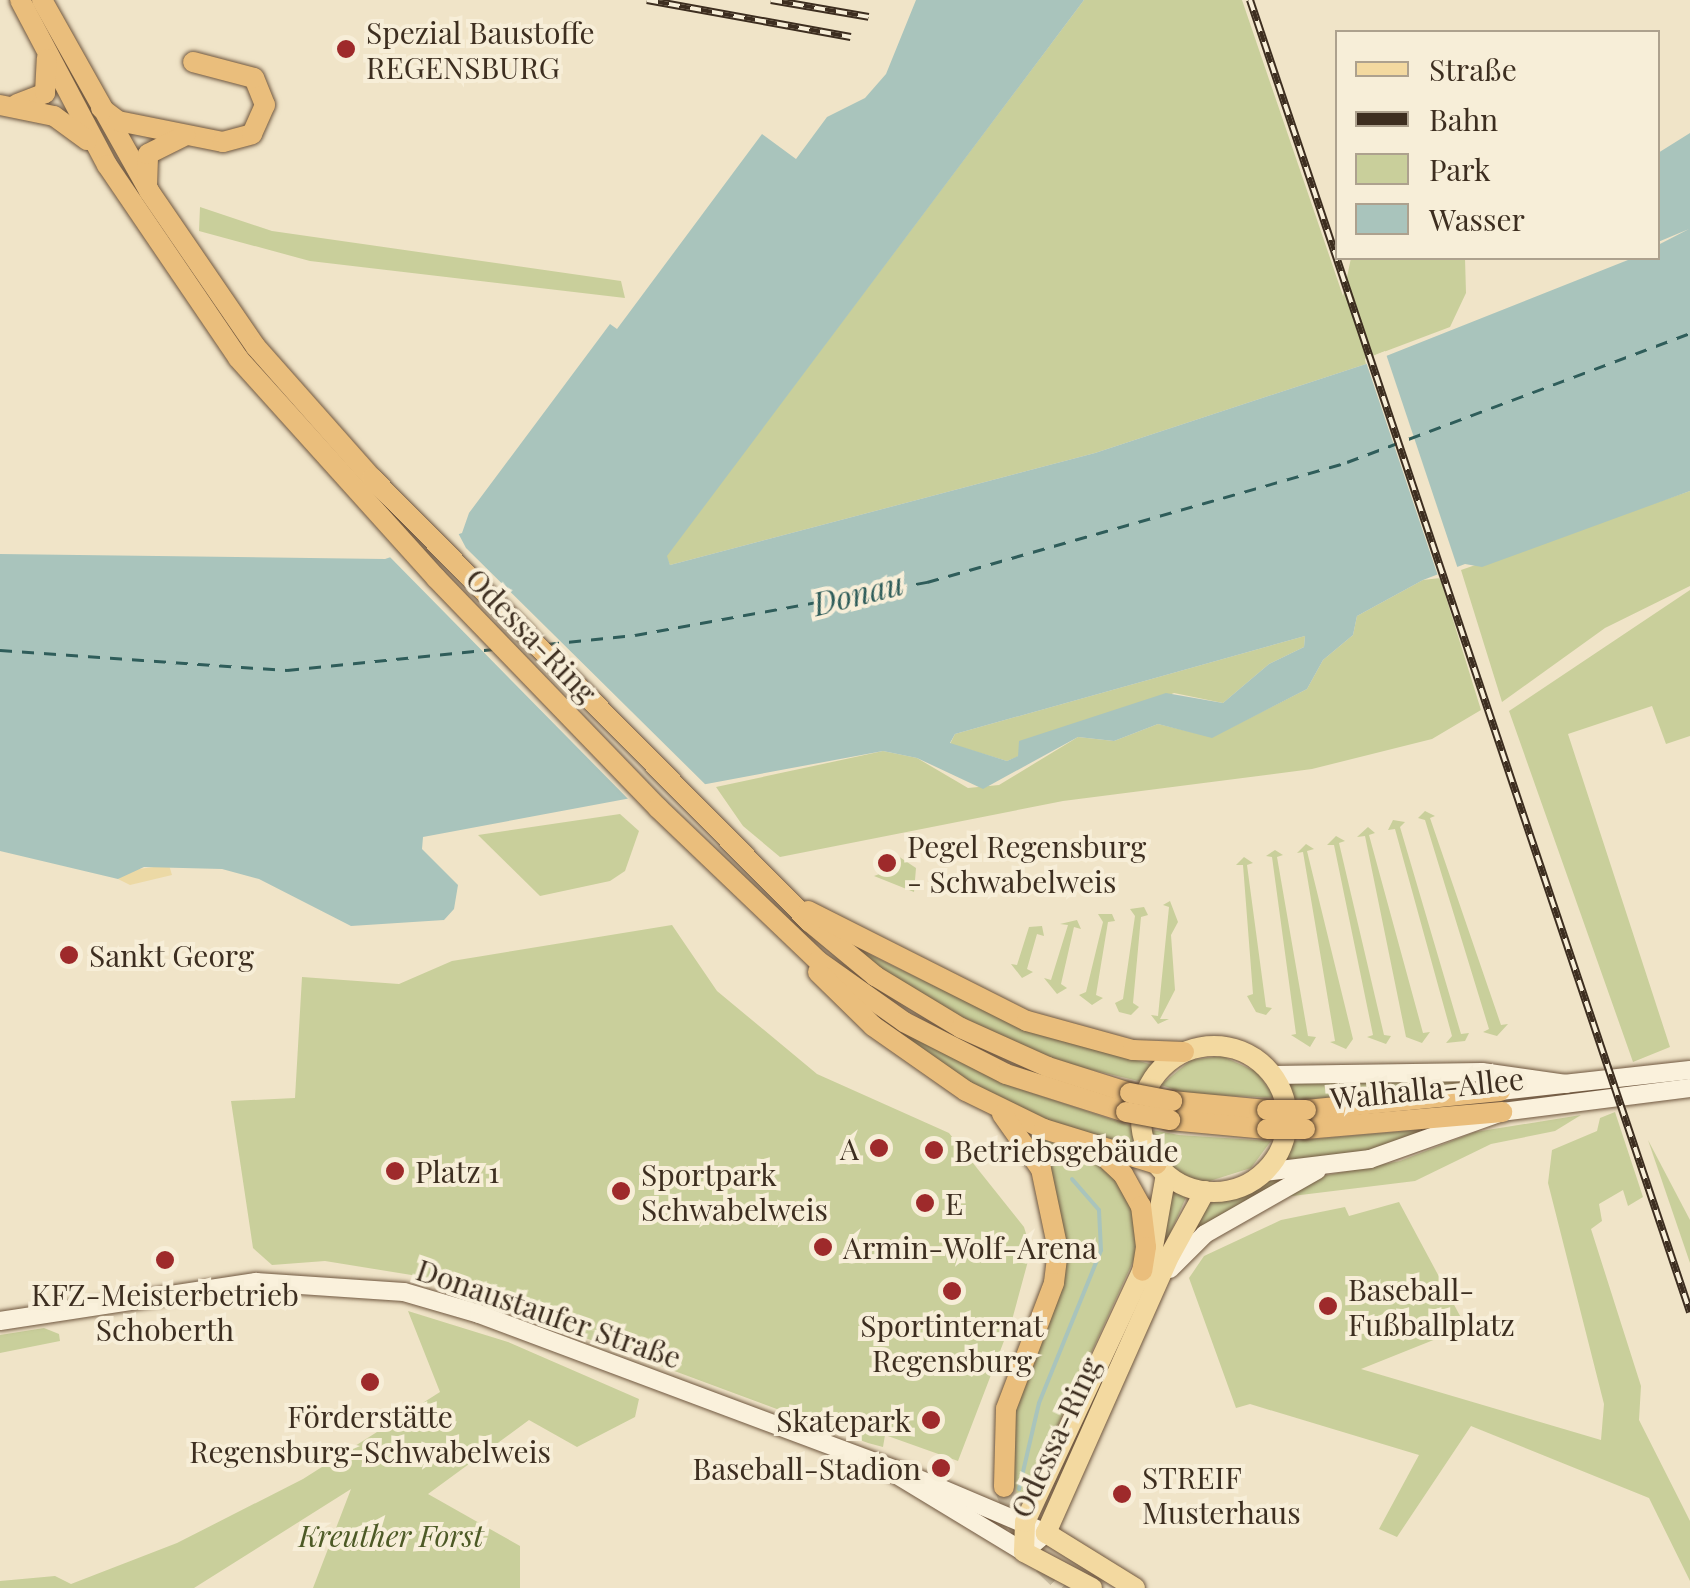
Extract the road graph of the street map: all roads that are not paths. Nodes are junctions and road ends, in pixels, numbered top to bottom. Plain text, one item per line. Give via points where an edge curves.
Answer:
1 (20, 0) edge
2 (42, 0) edge
3 (46, 52) junction
4 (193, 62) dead end
5 (2, 105) edge
6 (99, 107) junction
7 (188, 134) junction
8 (107, 166) junction
9 (144, 178) junction
10 (793, 904) junction
11 (789, 935) junction
12 (1184, 1052) junction
13 (1690, 1070) edge
14 (1274, 1076) junction
15 (1566, 1084) junction
16 (1690, 1088) edge
17 (1128, 1102) junction
18 (1501, 1102) junction
19 (994, 1106) junction
20 (1171, 1110) joint
21 (1095, 1148) junction
22 (1324, 1166) junction
23 (1162, 1169) junction
24 (1264, 1172) junction
25 (1205, 1191) junction
26 (1142, 1271) junction
27 (1158, 1286) junction
28 (0, 1321) edge
29 (887, 1469) junction
30 (1004, 1487) tunnel mouth
31 (1025, 1522) junction
32 (1046, 1533) junction
33 (1024, 1552) junction
34 (1092, 1588) edge
35 (1135, 1588) edge

1 - 3 highway, Odessa-Ring
2 - 6 highway, Odessa-Ring
3 - 5 highway via 45,93 29,104
3 - 8 highway, Odessa-Ring
4 - 7 highway via 248,74 264,96 264,116 252,134 231,142
5 - 8 highway via 71,125
6 - 7 highway via 118,121
6 - 9 highway, Odessa-Ring
7 - 9 highway via 156,146
8 - 11 highway, Odessa-Ring via 238,358 436,578
9 - 10 highway, Odessa-Ring via 256,347 372,478
10 - 12 highway via 1027,1021 1146,1053
10 - 17 highway, Odessa-Ring via 875,976 961,1028
11 - 17 highway, Odessa-Ring via 867,998 944,1045 1041,1087
11 - 19 highway via 872,1026
12 - 14 main road via 1241,1050
12 - 23 main road via 1155,1076 1141,1111 1147,1148
13 - 15 main road, Walhalla-Allee
14 - 15 main road via 1482,1072
14 - 24 main road via 1288,1115 1278,1155
15 - 18 main road, Walhalla-Allee
16 - 18 main road, Walhalla-Allee
17 - 20 highway, Odessa-Ring, bridge
18 - 20 highway, Walhalla-Allee, bridge via 1306,1120
18 - 22 main road via 1422,1145
19 - 21 highway
19 - 30 highway via 1041,1169 1058,1250 1050,1294 1006,1409
21 - 23 highway
21 - 26 highway via 1124,1174 1140,1206
22 - 24 main road
22 - 27 main road via 1205,1234
23 - 25 main road
23 - 26 main road, Odessa-Ring via 1162,1218
24 - 25 main road via 1247,1184
25 - 27 main road, Odessa-Ring
26 - 31 main road, Odessa-Ring
27 - 32 main road, Odessa-Ring
28 - 29 main road, Donaustaufer Straße via 256,1282 389,1289 479,1314
29 - 31 main road, Donaustaufer Straße
29 - 33 main road, Donaustaufer Straße
31 - 32 main road, Donaustaufer Straße
31 - 33 main road, Odessa-Ring
32 - 33 main road, Odessa-Ring
32 - 35 main road, Donaustaufer Straße
33 - 34 main road, Donaustaufer Straße

